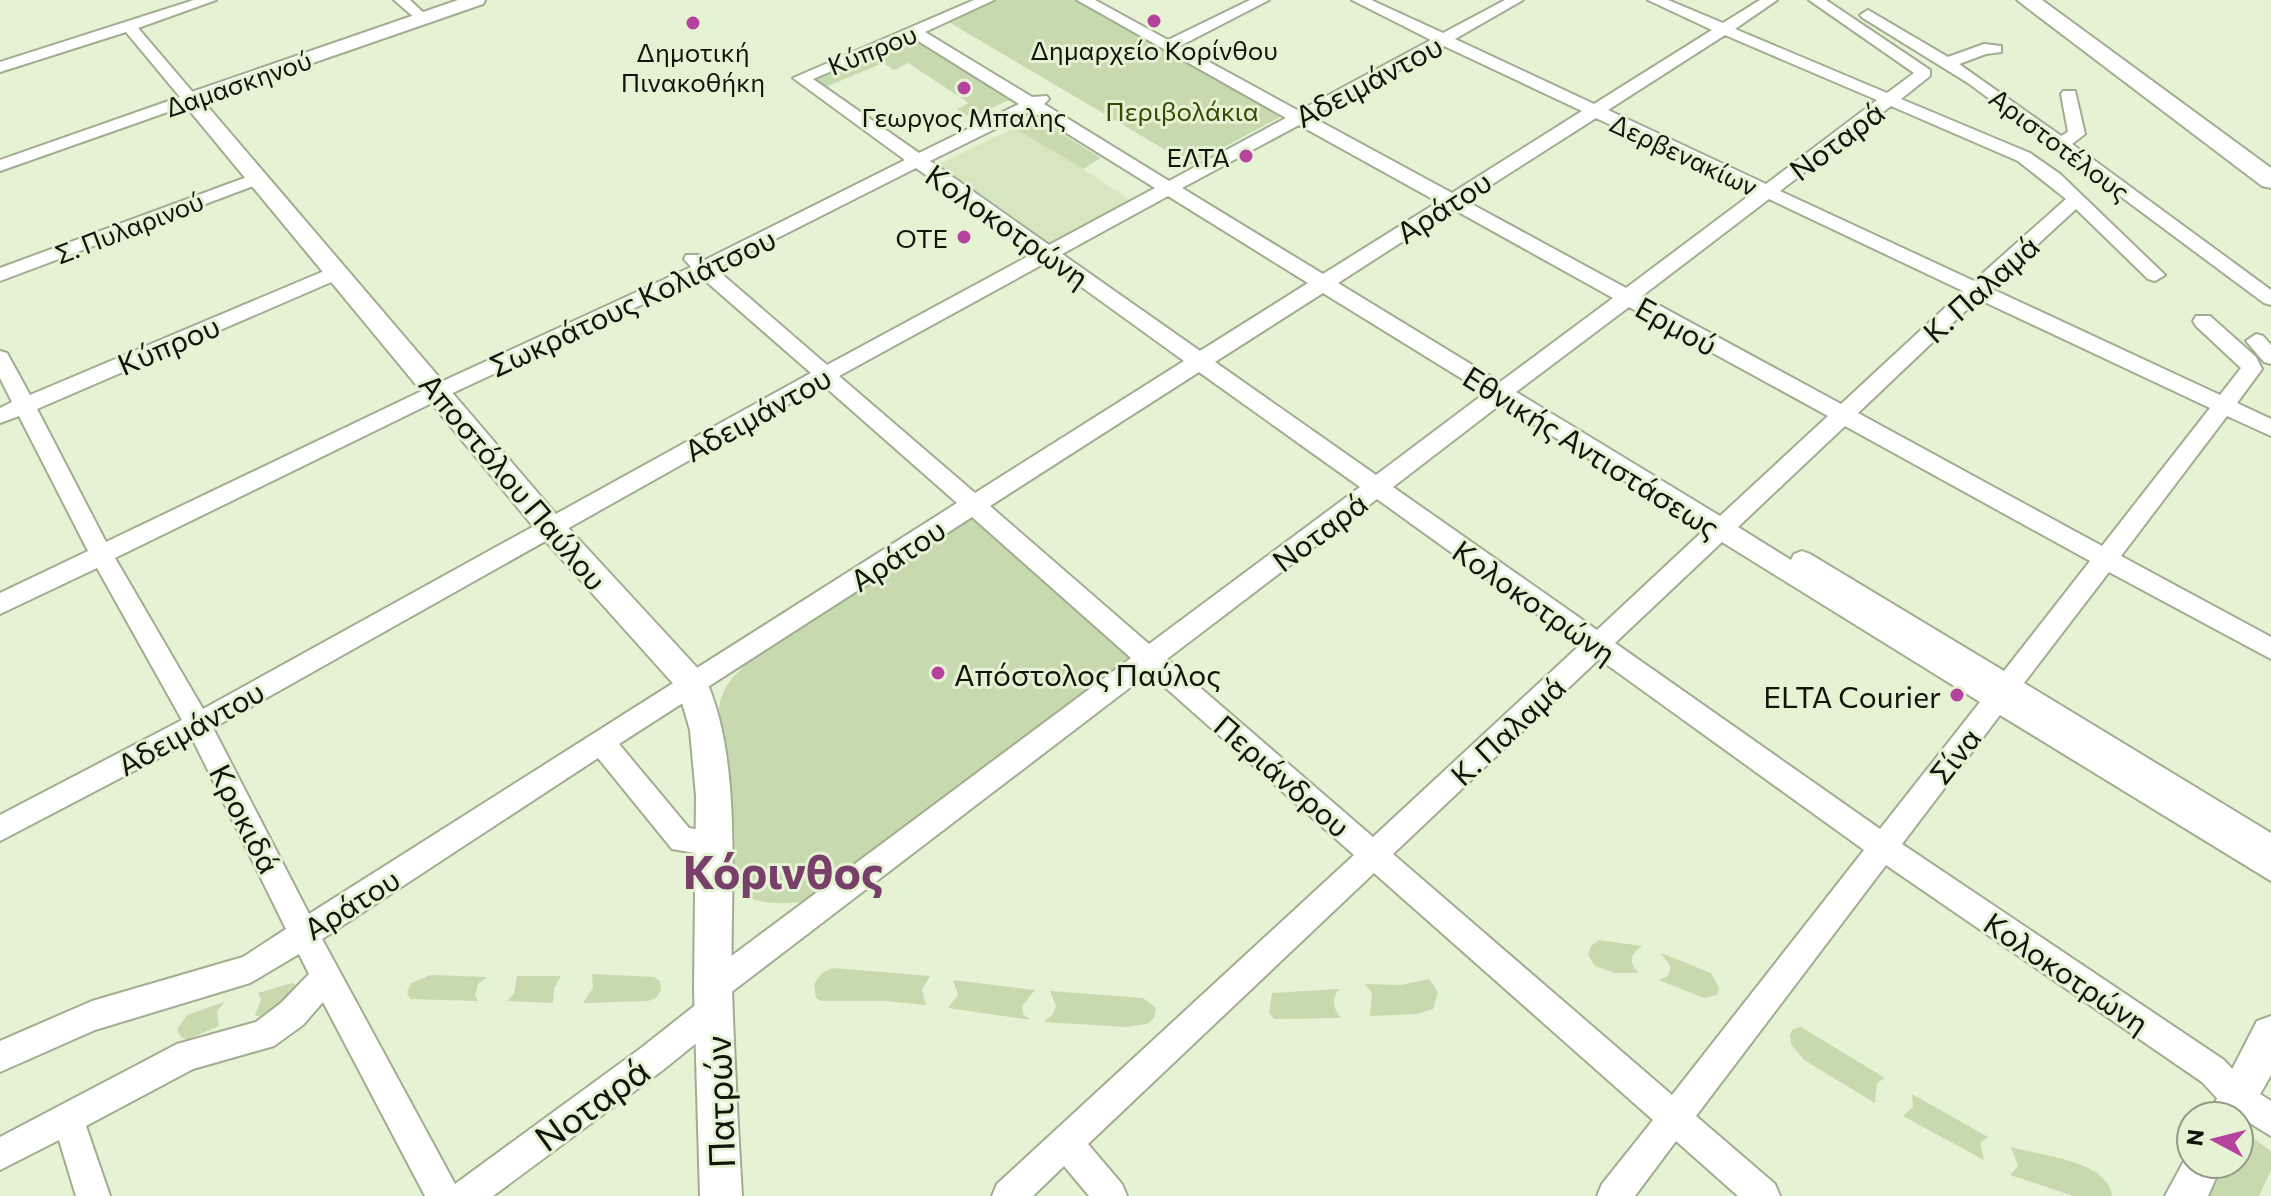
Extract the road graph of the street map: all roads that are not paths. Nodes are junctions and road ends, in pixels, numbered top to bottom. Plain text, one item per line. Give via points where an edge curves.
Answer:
1 (209, 0) edge
2 (401, 0) edge
3 (476, 0) edge
4 (987, 0) edge
5 (1084, 0) edge
6 (1234, 0) edge
7 (1262, 0) edge
8 (1359, 0) edge
9 (1516, 0) edge
10 (1655, 0) edge
11 (1770, 0) edge
12 (1816, 0) edge
13 (1841, 0) edge
14 (2028, 0) edge
15 (422, 19) junction
16 (129, 26) junction
17 (923, 28) junction
18 (1722, 28) junction
19 (1444, 40) junction
20 (1161, 42) junction
21 (1995, 49) dead end
22 (1947, 63) junction
23 (0, 67) edge
24 (801, 78) joint
25 (2069, 94) dead end
26 (190, 99) junction
27 (1891, 99) junction
28 (1038, 101) junction
29 (1592, 111) junction
30 (1299, 117) junction
31 (2060, 143) junction
32 (916, 161) junction
33 (0, 166) edge
34 (258, 178) junction
35 (2271, 180) edge
36 (1174, 185) junction
37 (1767, 193) junction
38 (2076, 200) junction
39 (1451, 201) junction
40 (1048, 253) junction
41 (699, 264) junction
42 (336, 273) junction
43 (0, 275) edge
44 (2155, 275) dead end
45 (1328, 279) junction
46 (1975, 291) junction
47 (1628, 298) junction
48 (2271, 299) edge
49 (2203, 321) dead end
50 (2256, 341) dead end
51 (2271, 357) edge
52 (0, 358) edge
53 (1200, 361) junction
54 (826, 374) junction
55 (434, 387) junction
56 (1507, 389) junction
57 (26, 405) junction
58 (2223, 407) junction
59 (1843, 415) junction
60 (0, 416) edge
61 (2271, 428) edge
62 (1376, 488) junction
63 (974, 504) junction
64 (1727, 524) junction
65 (551, 528) junction
66 (98, 549) junction
67 (2106, 559) junction
68 (0, 587) edge
69 (0, 604) edge
70 (1597, 645) junction
71 (2271, 649) edge
72 (1151, 659) junction
73 (692, 683) junction
74 (2002, 693) junction
75 (198, 724) junction
76 (601, 742) junction
77 (0, 829) edge
78 (712, 843) junction
79 (1883, 847) junction
80 (2271, 848) edge
81 (1374, 855) junction
82 (2271, 868) edge
83 (305, 932) junction
84 (326, 977) junction
85 (714, 998) junction
86 (2271, 1035) edge
87 (0, 1057) edge
88 (2229, 1100) edge
89 (2237, 1100) edge
90 (68, 1118) junction
91 (1674, 1118) junction
92 (1066, 1143) junction
93 (0, 1154) edge
94 (93, 1196) edge
95 (443, 1196) edge
96 (466, 1196) edge
97 (721, 1196) edge
98 (1009, 1196) edge
99 (1110, 1196) edge
100 (1614, 1196) edge
101 (1763, 1196) edge

1 - 16 street
2 - 15 street
3 - 15 main road, Δαμασκηνού
4 - 17 street, Κύπρου
5 - 20 street, Ερμού
6 - 20 street
7 - 20 street
8 - 19 street, Δερβενακίων
9 - 19 street, Αδειμάντου
10 - 18 street
11 - 18 street, Αράτου
12 - 27 street, Νοταρά via 1924,73
13 - 22 street, Αριστοτέλους
14 - 35 highway
15 - 26 main road, Δαμασκηνού
16 - 23 street
16 - 26 street, Αποστόλου Παύλου
17 - 24 street, Κύπρου
17 - 28 street, Εθνικής Αντιστάσεως
18 - 27 street
18 - 29 street, Αράτου
19 - 29 street, Δερβενακίων
19 - 30 street, Αδειμάντου
20 - 30 street, Ερμού
21 - 22 street
22 - 31 street, Αριστοτέλους
24 - 32 street, Κολοκοτρώνη
25 - 31 street via 2077,134
26 - 33 street, Δαμασκηνού
26 - 34 main road, Αποστόλου Παύλου
27 - 37 street, Νοταρά
27 - 38 street via 2024,157
28 - 32 street, Σωκράτους Κολιάτσου
28 - 36 street, Εθνικής Αντιστάσεως
29 - 37 street, Δερβενακίων
29 - 39 street, Αράτου
30 - 36 street, Αδειμάντου
30 - 39 street, Ερμού
31 - 48 street, Αριστοτέλους
32 - 40 street, Κολοκοτρώνη
32 - 41 street, Σωκράτους Κολιάτσου
34 - 42 main road, Αποστόλου Παύλου
34 - 43 street, Σ. Πυλαρινού
36 - 40 street, Αδειμάντου
36 - 45 street, Εθνικής Αντιστάσεως
37 - 46 street, Δερβενακίων
37 - 47 street, Νοταρά
38 - 44 street
38 - 46 street, Κ. Παλαμά
39 - 45 street, Αράτου
39 - 47 street, Ερμού
40 - 53 street, Κολοκοτρώνη
40 - 54 street, Αδειμάντου
41 - 54 street, Περιάνδρου
41 - 55 street, Σωκράτους Κολιάτσου
42 - 55 main road, Αποστόλου Παύλου
42 - 57 street, Κύπρου
45 - 53 street, Αράτου
45 - 56 street, Εθνικής Αντιστάσεως
46 - 58 street, Δερβενακίων
46 - 59 street, Κ. Παλαμά
47 - 56 street, Νοταρά
47 - 59 street, Ερμού
49 - 58 street, Σίνα via 2252,369
50 - 51 street
52 - 57 street, Κροκιδά
53 - 62 street, Κολοκοτρώνη
53 - 63 street, Αράτου
54 - 63 street, Περιάνδρου
54 - 65 street, Αδειμάντου
55 - 65 main road, Αποστόλου Παύλου
55 - 66 street, Σωκράτους Κολιάτσου
56 - 62 street, Νοταρά
56 - 64 street, Εθνικής Αντιστάσεως
57 - 60 street, Κύπρου
57 - 66 street, Κροκιδά
58 - 61 street, Δερβενακίων
58 - 67 street, Σίνα
59 - 64 street, Κ. Παλαμά
59 - 67 street, Ερμού
62 - 70 street, Κολοκοτρώνη
62 - 72 street, Νοταρά
63 - 72 street, Περιάνδρου
63 - 73 street, Αράτου
64 - 70 street, Κ. Παλαμά
64 - 74 street, Εθνικής Αντιστάσεως
65 - 73 main road, Αποστόλου Παύλου
65 - 75 street, Αδειμάντου
66 - 68 street, Σωκράτους Κολιάτσου
66 - 69 street, Σωκράτους Κολιάτσου
66 - 75 street, Κροκιδά
67 - 71 street, Ερμού
67 - 74 street, Σίνα
70 - 79 street, Κολοκοτρώνη
70 - 81 street, Κ. Παλαμά
72 - 81 street, Περιάνδρου
72 - 85 street, Νοταρά
73 - 76 street, Αράτου
73 - 78 main road, Αποστόλου Παύλου via 706,730
74 - 79 street, Σίνα
74 - 80 street, Εθνικής Αντιστάσεως
74 - 82 street, Εθνικής Αντιστάσεως
75 - 77 street, Αδειμάντου
75 - 83 street, Κροκιδά
76 - 78 street via 682,840
76 - 83 street, Αράτου
78 - 85 main road, Αποστόλου Παύλου
79 - 88 street, Κολοκοτρώνη via 2213,1071
79 - 91 street, Σίνα
81 - 91 street, Περιάνδρου
81 - 92 street, Κ. Παλαμά
83 - 84 street, Κροκιδά
83 - 87 street, Αράτου via 250,969 92,1016
84 - 90 street, Αράτου via 292,1014 263,1035 188,1055
84 - 95 street, Κροκιδά
85 - 96 street, Νοταρά via 652,1059
85 - 97 main road, Πατρών
86 - 89 main road
90 - 93 street, Αράτου
90 - 94 street
91 - 100 street, Σίνα
91 - 101 street, Περιάνδρου
92 - 98 street, Κ. Παλαμά
92 - 99 street

